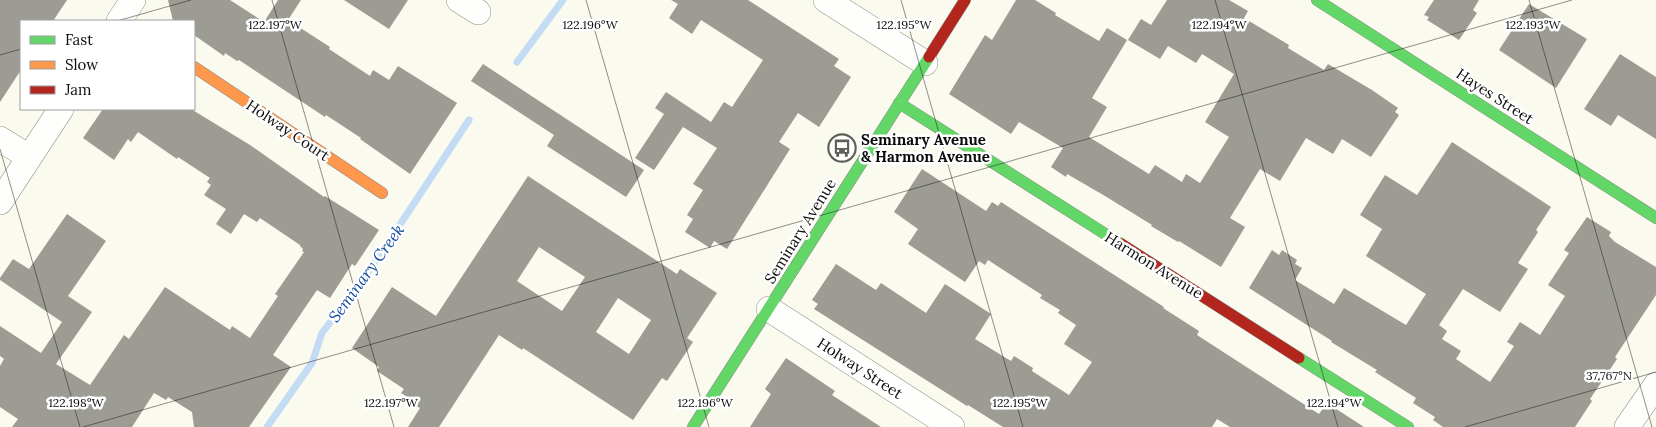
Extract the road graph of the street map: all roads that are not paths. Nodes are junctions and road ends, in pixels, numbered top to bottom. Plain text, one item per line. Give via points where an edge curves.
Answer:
1 (826, 0) edge
2 (965, 0) edge
3 (1317, 0) edge
4 (925, 63) junction
5 (195, 68) edge
6 (900, 103) junction
7 (60, 110) edge
8 (0, 139) edge
9 (29, 158) junction
10 (382, 193) dead end
11 (0, 202) edge
12 (1656, 218) edge
13 (768, 309) junction
14 (1656, 385) edge
15 (693, 427) edge
16 (952, 427) edge
17 (1408, 427) edge
18 (1627, 427) edge

1 - 4 street
2 - 4 street, Seminary Avenue
3 - 12 street, Hayes Street
4 - 6 street, Seminary Avenue
5 - 10 street, Holway Court
6 - 13 street, Seminary Avenue
6 - 17 street, Harmon Avenue
7 - 9 street
8 - 9 street
9 - 11 street
13 - 15 street, Seminary Avenue
13 - 16 street, Holway Street
14 - 18 street

